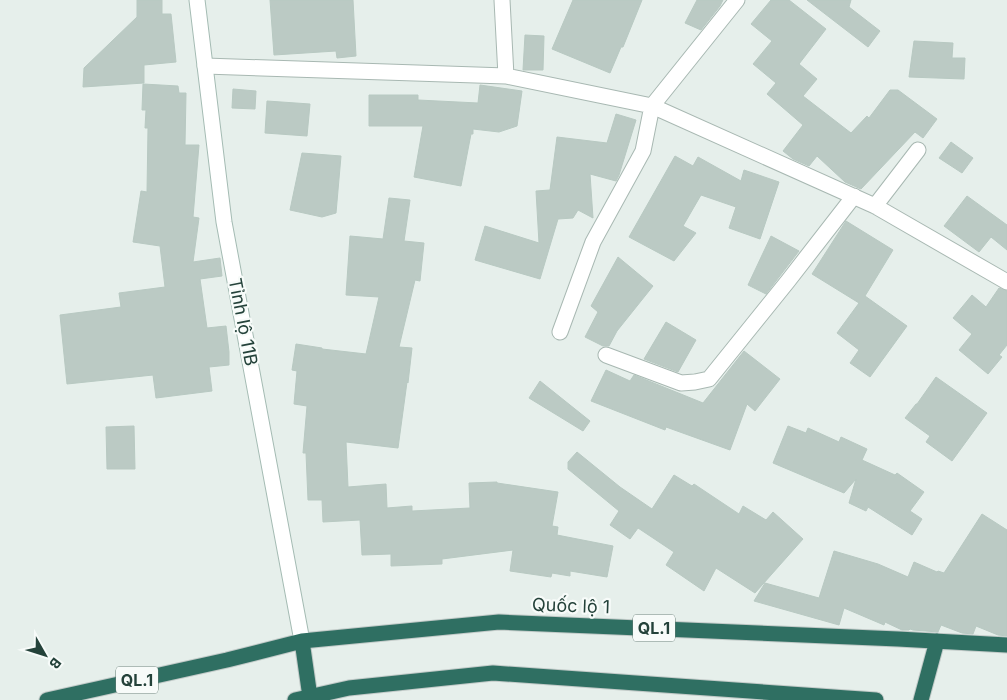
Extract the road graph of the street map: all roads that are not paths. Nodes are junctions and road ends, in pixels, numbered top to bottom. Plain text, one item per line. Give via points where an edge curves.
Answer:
1 (197, 0) edge
2 (502, 0) edge
3 (737, 0) edge
4 (205, 66) junction
5 (506, 76) junction
6 (652, 106) junction
7 (918, 150) dead end
8 (854, 196) junction
9 (875, 206) junction
10 (1007, 282) edge
11 (560, 332) dead end
12 (606, 355) dead end
13 (302, 641) junction
14 (937, 641) junction
15 (1007, 645) edge
16 (305, 699) edge
17 (47, 700) edge
18 (876, 700) edge
19 (922, 700) edge

1 - 4 street, Tỉnh lộ 11B
2 - 5 street
3 - 6 street
4 - 5 street
4 - 13 street, Tỉnh lộ 11B via 224,222
5 - 6 street
6 - 8 street
6 - 11 street via 643,150 594,242
7 - 9 street
8 - 9 street
8 - 12 street via 709,379 681,382
9 - 10 street
13 - 14 highway, Quốc lộ 1 / QL.1 via 499,622
13 - 16 highway
13 - 17 highway, Quốc lộ 1 / QL.1
14 - 15 highway, Quốc lộ 1 / QL.1
14 - 19 highway
16 - 18 highway via 349,688 492,673

